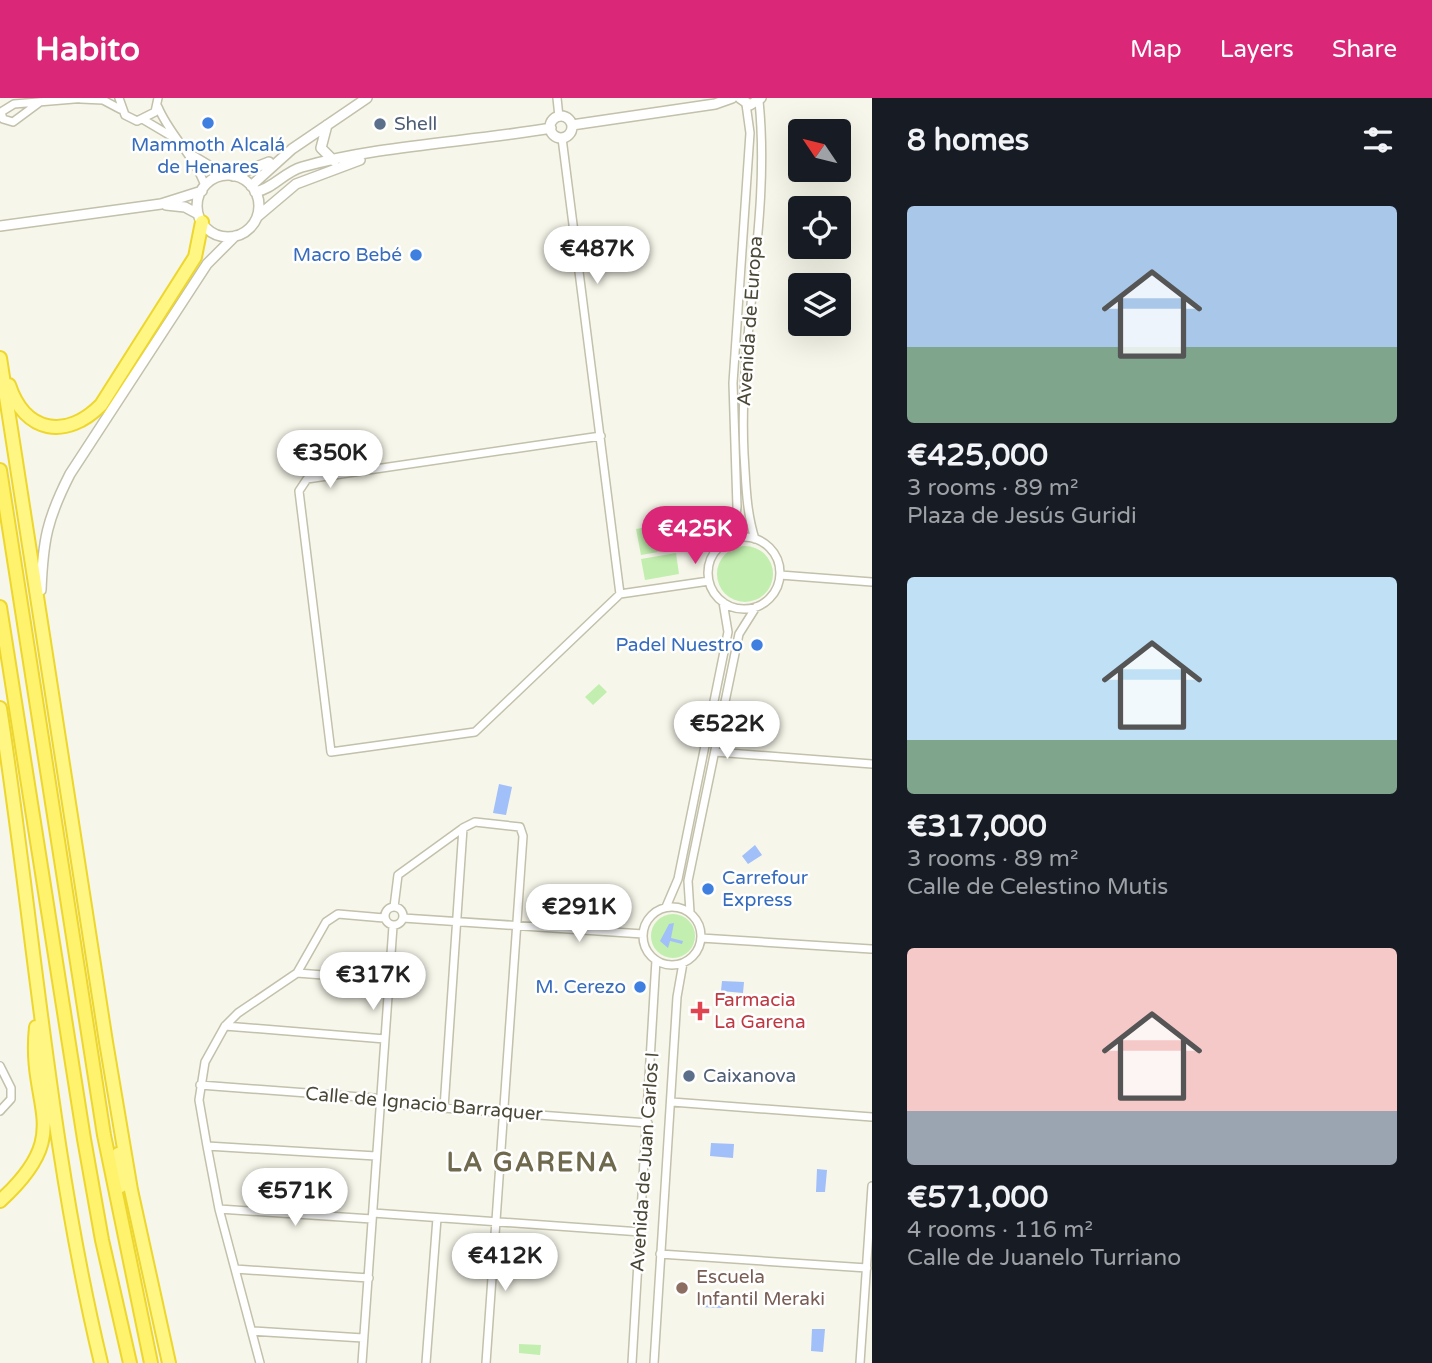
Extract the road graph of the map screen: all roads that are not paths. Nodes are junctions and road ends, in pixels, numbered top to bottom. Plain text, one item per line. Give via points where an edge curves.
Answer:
1 (83, 98) edge
2 (119, 98) edge
3 (367, 98) edge
4 (557, 98) edge
5 (732, 98) edge
6 (760, 100) edge
7 (158, 101) edge
8 (743, 101) edge
9 (40, 102) junction
10 (121, 110) junction
11 (559, 117) junction
12 (144, 120) junction
13 (328, 124) junction
14 (572, 125) junction
15 (551, 128) junction
16 (173, 138) junction
17 (562, 138) junction
18 (292, 149) junction
19 (184, 150) junction
20 (378, 153) junction
21 (334, 161) junction
22 (230, 176) junction
23 (203, 188) junction
24 (253, 189) junction
25 (161, 204) junction
26 (200, 218) junction
27 (257, 218) junction
28 (0, 226) edge
29 (235, 236) junction
30 (0, 350) edge
31 (0, 358) edge
32 (601, 436) junction
33 (0, 470) edge
34 (733, 539) junction
35 (755, 539) junction
36 (780, 575) junction
37 (709, 581) junction
38 (872, 582) edge
39 (621, 594) junction
40 (723, 602) junction
41 (0, 607) edge
42 (756, 607) junction
43 (39, 612) junction
44 (0, 708) edge
45 (715, 752) junction
46 (872, 764) edge
47 (463, 828) junction
48 (394, 906) junction
49 (666, 907) junction
50 (690, 912) junction
51 (384, 918) junction
52 (404, 918) junction
53 (457, 920) junction
54 (518, 925) junction
55 (393, 926) junction
56 (643, 934) junction
57 (701, 938) junction
58 (872, 950) edge
59 (656, 960) junction
60 (683, 963) junction
61 (297, 973) junction
62 (389, 980) junction
63 (38, 1009) junction
64 (225, 1026) junction
65 (385, 1039) junction
66 (106, 1042) junction
67 (0, 1066) edge
68 (200, 1085) junction
69 (381, 1100) junction
70 (672, 1102) junction
71 (444, 1108) junction
72 (0, 1111) edge
73 (504, 1111) junction
74 (872, 1117) edge
75 (648, 1123) junction
76 (207, 1146) junction
77 (376, 1156) junction
78 (872, 1186) edge
79 (0, 1201) edge
80 (219, 1209) junction
81 (373, 1216) junction
82 (436, 1218) junction
83 (496, 1221) junction
84 (641, 1232) junction
85 (660, 1254) junction
86 (867, 1268) junction
87 (235, 1269) junction
88 (369, 1279) junction
89 (252, 1331) junction
90 (363, 1338) junction
91 (101, 1363) edge
92 (130, 1363) edge
93 (151, 1363) edge
94 (159, 1363) edge
95 (169, 1363) edge
96 (260, 1363) edge
97 (362, 1363) edge
98 (426, 1363) edge
99 (486, 1363) edge
100 (632, 1363) edge
101 (654, 1363) edge
102 (860, 1363) edge

1 - 9 street
1 - 10 street via 103,100
2 - 10 street
3 - 13 street
4 - 11 street
5 - 14 street
6 - 8 street
6 - 35 street, Avenida de Europa via 762,133 742,413 747,506
7 - 12 street
7 - 16 street
8 - 34 street, Avenida de Europa via 750,133 733,383 737,507
9 - 9 street via 5,107 3,119 13,122
10 - 12 street via 131,119
11 - 14 street via 568,118
11 - 15 street
12 - 16 street
13 - 18 street
13 - 21 street via 321,148
14 - 17 street via 570,134
15 - 17 street
15 - 20 street
16 - 19 street
17 - 32 street
18 - 22 street via 256,169
18 - 24 street via 262,173
19 - 22 street
19 - 23 street via 199,169
20 - 21 street
20 - 27 street via 296,184
21 - 24 street via 301,167 264,190
22 - 23 street
22 - 24 street
23 - 25 street
23 - 26 street
24 - 27 street
25 - 26 street via 185,207
25 - 28 street
26 - 29 street via 216,234
26 - 30 highway via 195,257 89,417 57,428 25,415 16,405
27 - 29 street
29 - 43 street via 207,264 178,306 53,507 41,558
31 - 43 highway
32 - 39 street
32 - 39 street via 307,479 299,491 331,752 475,732
33 - 93 highway via 104,1135
34 - 35 street
34 - 37 street via 716,551
35 - 36 street via 774,553
36 - 38 street
36 - 42 street via 773,594
37 - 39 street
37 - 40 street
40 - 42 street
40 - 49 street via 728,632 723,659 678,879
41 - 92 highway via 84,1139
42 - 45 street via 739,634
43 - 66 highway
44 - 63 highway
45 - 46 street
45 - 50 street via 688,881
47 - 48 street via 398,875
47 - 53 street
47 - 54 street via 475,822 520,827
48 - 51 street via 385,911
48 - 52 street
49 - 50 street
49 - 56 street via 650,917
50 - 57 street
51 - 55 street
51 - 61 street via 338,914 326,922
52 - 53 street
52 - 55 street
53 - 54 street
53 - 71 street
54 - 56 street
54 - 73 street
55 - 62 street
56 - 59 street via 644,944
57 - 58 street
57 - 60 street via 696,953
59 - 60 street
59 - 75 street, Avenida de Juan Carlos I
60 - 70 street, Avenida de Juan Carlos I
61 - 62 street
61 - 64 street
62 - 65 street
63 - 79 highway via 34,1047 45,1133 32,1167
63 - 91 highway via 75,1244
64 - 65 street
64 - 68 street via 205,1062
65 - 69 street
66 - 94 highway via 121,1186
66 - 95 highway via 131,1190
67 - 72 street via 11,1088 11,1099
68 - 69 street, Calle de Ignacio Barraquer
68 - 76 street
69 - 71 street, Calle de Ignacio Barraquer
69 - 77 street
70 - 74 street
70 - 85 street, Avenida de Juan Carlos I
71 - 73 street, Calle de Ignacio Barraquer
73 - 75 street, Calle de Ignacio Barraquer
73 - 83 street
75 - 84 street, Avenida de Juan Carlos I
76 - 77 street
76 - 80 street
77 - 81 street
78 - 86 street
80 - 81 street
80 - 87 street
81 - 82 street
81 - 88 street
82 - 83 street
82 - 98 street
83 - 84 street
83 - 99 street
84 - 100 street, Avenida de Juan Carlos I
85 - 86 street
85 - 101 street, Avenida de Juan Carlos I
86 - 102 street
87 - 88 street
87 - 89 street
88 - 90 street
89 - 90 street
89 - 96 street
90 - 97 street

